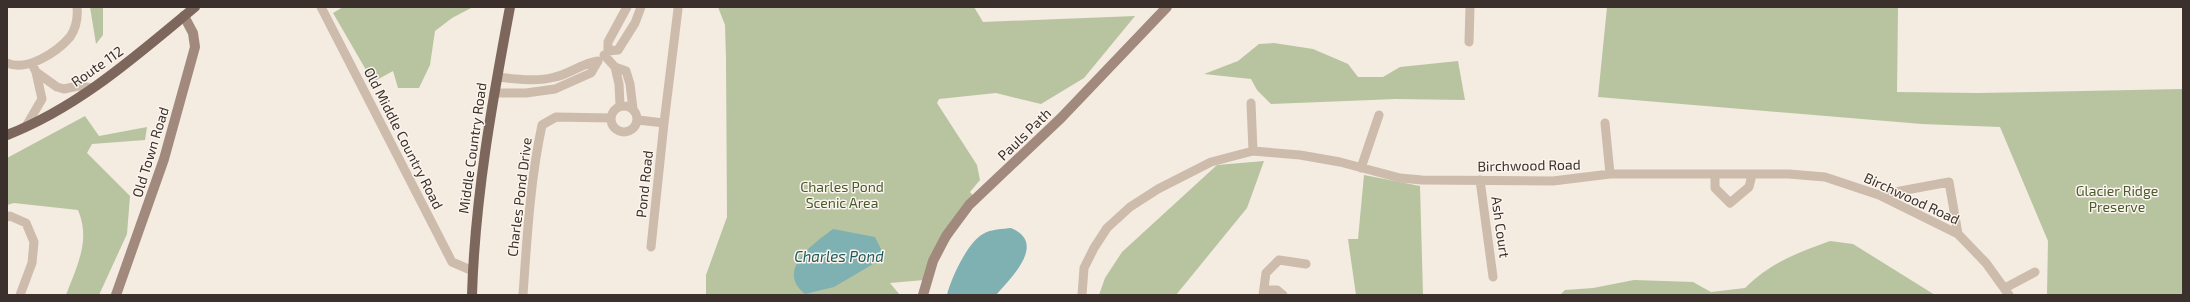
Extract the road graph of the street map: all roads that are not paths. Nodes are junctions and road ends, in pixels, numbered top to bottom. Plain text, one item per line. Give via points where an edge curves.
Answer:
1 (76, 7) edge
2 (195, 7) edge
3 (321, 7) edge
4 (510, 7) edge
5 (627, 7) edge
6 (641, 7) edge
7 (1167, 7) edge
8 (1470, 7) edge
9 (678, 9) dead end
10 (184, 16) junction
11 (1469, 42) dead end
12 (603, 55) junction
13 (7, 63) edge
14 (615, 67) junction
15 (34, 68) junction
16 (497, 77) junction
17 (93, 88) junction
18 (494, 93) junction
19 (1251, 103) dead end
20 (620, 105) junction
21 (633, 109) junction
22 (1379, 115) dead end
23 (611, 118) junction
24 (638, 120) junction
25 (1605, 123) dead end
26 (664, 124) junction
27 (25, 128) junction
28 (7, 135) edge
29 (1253, 151) junction
30 (1361, 168) junction
31 (1610, 174) junction
32 (1715, 174) junction
33 (1752, 175) junction
34 (1480, 180) junction
35 (1879, 194) junction
36 (7, 217) edge
37 (1958, 234) junction
38 (651, 247) dead end
39 (1306, 264) dead end
40 (473, 271) junction
41 (2035, 272) dead end
42 (1493, 277) dead end
43 (1264, 292) edge
44 (2007, 292) edge
45 (20, 295) edge
46 (116, 295) edge
47 (472, 295) edge
48 (523, 295) edge
49 (923, 295) edge
50 (1082, 295) edge
51 (1283, 295) edge

1 - 15 street via 78,17 70,36
2 - 10 main road, Route 112
3 - 40 street, Old Middle Country Road via 452,262
4 - 16 main road, Middle Country Road
5 - 12 street
6 - 12 street via 635,23 618,50
7 - 49 street, Pauls Path via 1061,118 969,206 946,236 933,261
8 - 11 street
9 - 26 street, Pond Road
10 - 17 main road, Route 112 via 106,81
10 - 46 street, Old Town Road via 193,33 195,47 164,159
12 - 14 street
12 - 16 street via 556,77 527,81
12 - 18 street via 592,73 555,89 526,93
13 - 15 street
14 - 20 street
14 - 21 street via 626,71
15 - 17 street via 51,84 64,89 78,86
15 - 27 street via 42,99
16 - 18 main road, Middle Country Road
17 - 27 main road, Route 112
18 - 40 main road, Middle Country Road via 482,169
19 - 29 street
20 - 21 street via 627,105
20 - 23 street
21 - 24 street
22 - 30 street
23 - 24 street via 618,132 625,133 636,125
23 - 48 street, Charles Pond Drive via 556,117 542,125 527,235
24 - 26 street
25 - 31 street
26 - 38 street, Pond Road
27 - 28 main road, Route 112
29 - 30 street, Birchwood Road via 1300,155
29 - 50 street, Birchwood Road via 1211,162 1158,189 1130,207 1107,228 1094,248 1084,268
30 - 34 street, Birchwood Road via 1400,178
31 - 32 street, Birchwood Road
31 - 34 street, Birchwood Road via 1553,181
32 - 33 street, Birchwood Road
32 - 33 street via 1715,188 1730,203 1749,187
33 - 35 street, Birchwood Road via 1789,174 1824,177
34 - 42 street, Ash Court
35 - 37 street, Birchwood Road
35 - 37 street via 1949,182
36 - 45 street via 26,223 34,242 32,263
37 - 44 street, Birchwood Road via 1986,263
39 - 43 street via 1279,260 1266,273
40 - 47 main road, Middle Country Road
41 - 44 street
43 - 51 street via 1277,290

